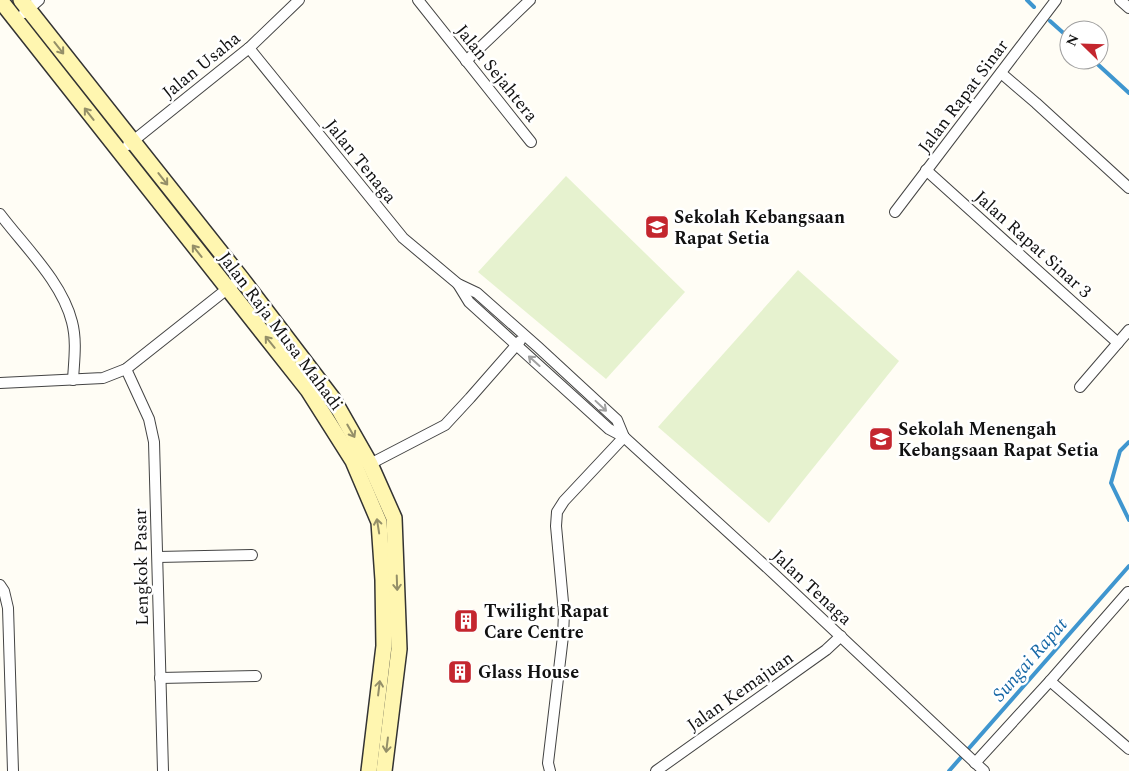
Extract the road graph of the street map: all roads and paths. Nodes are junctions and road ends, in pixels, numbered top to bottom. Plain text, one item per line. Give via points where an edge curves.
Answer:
1 (0, 0) edge
2 (299, 0) edge
3 (418, 0) edge
4 (530, 0) edge
5 (1056, 0) edge
6 (1120, 0) edge
7 (30, 3) edge
8 (1129, 8) edge
9 (16, 20) junction
10 (249, 48) junction
11 (466, 61) junction
12 (1001, 73) junction
13 (132, 141) junction
14 (532, 142) dead end
15 (120, 152) junction
16 (926, 170) junction
17 (1129, 188) edge
18 (895, 212) dead end
19 (0, 214) edge
20 (241, 278) junction
21 (458, 284) junction
22 (227, 289) junction
23 (498, 312) junction
24 (490, 321) junction
25 (1129, 330) edge
26 (524, 336) junction
27 (1118, 343) junction
28 (516, 345) junction
29 (561, 368) junction
30 (126, 369) junction
31 (552, 378) junction
32 (73, 380) junction
33 (0, 383) edge
34 (1080, 387) dead end
35 (583, 388) junction
36 (574, 397) junction
37 (624, 437) junction
38 (370, 464) junction
39 (252, 555) dead end
40 (158, 556) junction
41 (0, 585) edge
42 (1129, 592) edge
43 (841, 636) junction
44 (256, 676) dead end
45 (160, 678) junction
46 (1050, 681) junction
47 (1129, 749) edge
48 (973, 760) junction
49 (13, 771) edge
50 (163, 771) edge
51 (369, 771) edge
52 (384, 771) edge
53 (550, 771) edge
54 (656, 771) edge
55 (984, 771) edge

1 - 9 main road, Jalan Raja Musa Mahadi
2 - 10 street, Jalan Usaha
3 - 11 street, Jalan Sejahtera
4 - 11 street
5 - 12 street, Jalan Rapat Sinar
6 - 8 street
7 - 9 street
7 -> 13 main road, Jalan Raja Musa Mahadi
15 -> 9 main road, Jalan Raja Musa Mahadi
10 - 13 street, Jalan Usaha
10 - 21 street, Jalan Tenaga via 398,233
11 - 14 street, Jalan Sejahtera
12 - 16 street, Jalan Rapat Sinar
12 - 17 street
13 - 15 street, Jalan Usaha
13 -> 20 main road, Jalan Raja Musa Mahadi
22 -> 15 main road, Jalan Raja Musa Mahadi
16 - 18 street, Jalan Rapat Sinar
16 - 27 street, Jalan Rapat Sinar 3
19 - 32 street via 53,281 66,303 75,343
20 - 22 street
20 -> 38 main road, Jalan Raja Musa Mahadi via 333,400
21 - 23 street, Jalan Tenaga via 477,293
21 - 24 street, Jalan Tenaga via 469,302
22 - 30 street
51 -> 22 main road, Jalan Raja Musa Mahadi via 384,646 378,522 353,461 308,390
23 - 24 street
23 - 26 street, Jalan Tenaga
24 - 28 street, Jalan Tenaga
25 - 27 street
26 - 28 street
26 - 29 street, Jalan Tenaga
27 - 34 street
31 -> 28 street, Jalan Tenaga
28 - 38 street via 444,424
29 - 31 street
29 - 35 street, Jalan Tenaga
30 - 32 street via 103,378
30 - 40 street, Lengkok Pasar via 149,419 154,442
31 - 36 street, Jalan Tenaga
32 - 33 street
35 - 36 street
35 -> 37 street, Jalan Tenaga via 617,420
36 - 37 street, Jalan Tenaga via 609,430
37 - 43 street, Jalan Tenaga
37 - 53 street via 557,512 564,613 548,763
38 -> 52 main road, Jalan Raja Musa Mahadi via 394,518 399,649
39 - 40 street
40 - 45 street, Lengkok Pasar
41 - 49 street via 8,608
42 - 46 street
43 - 48 street, Jalan Tenaga
43 - 54 street, Jalan Kemajuan
44 - 45 street
45 - 50 street, Lengkok Pasar
46 - 47 street
46 - 48 street
48 - 55 street, Jalan Tenaga

